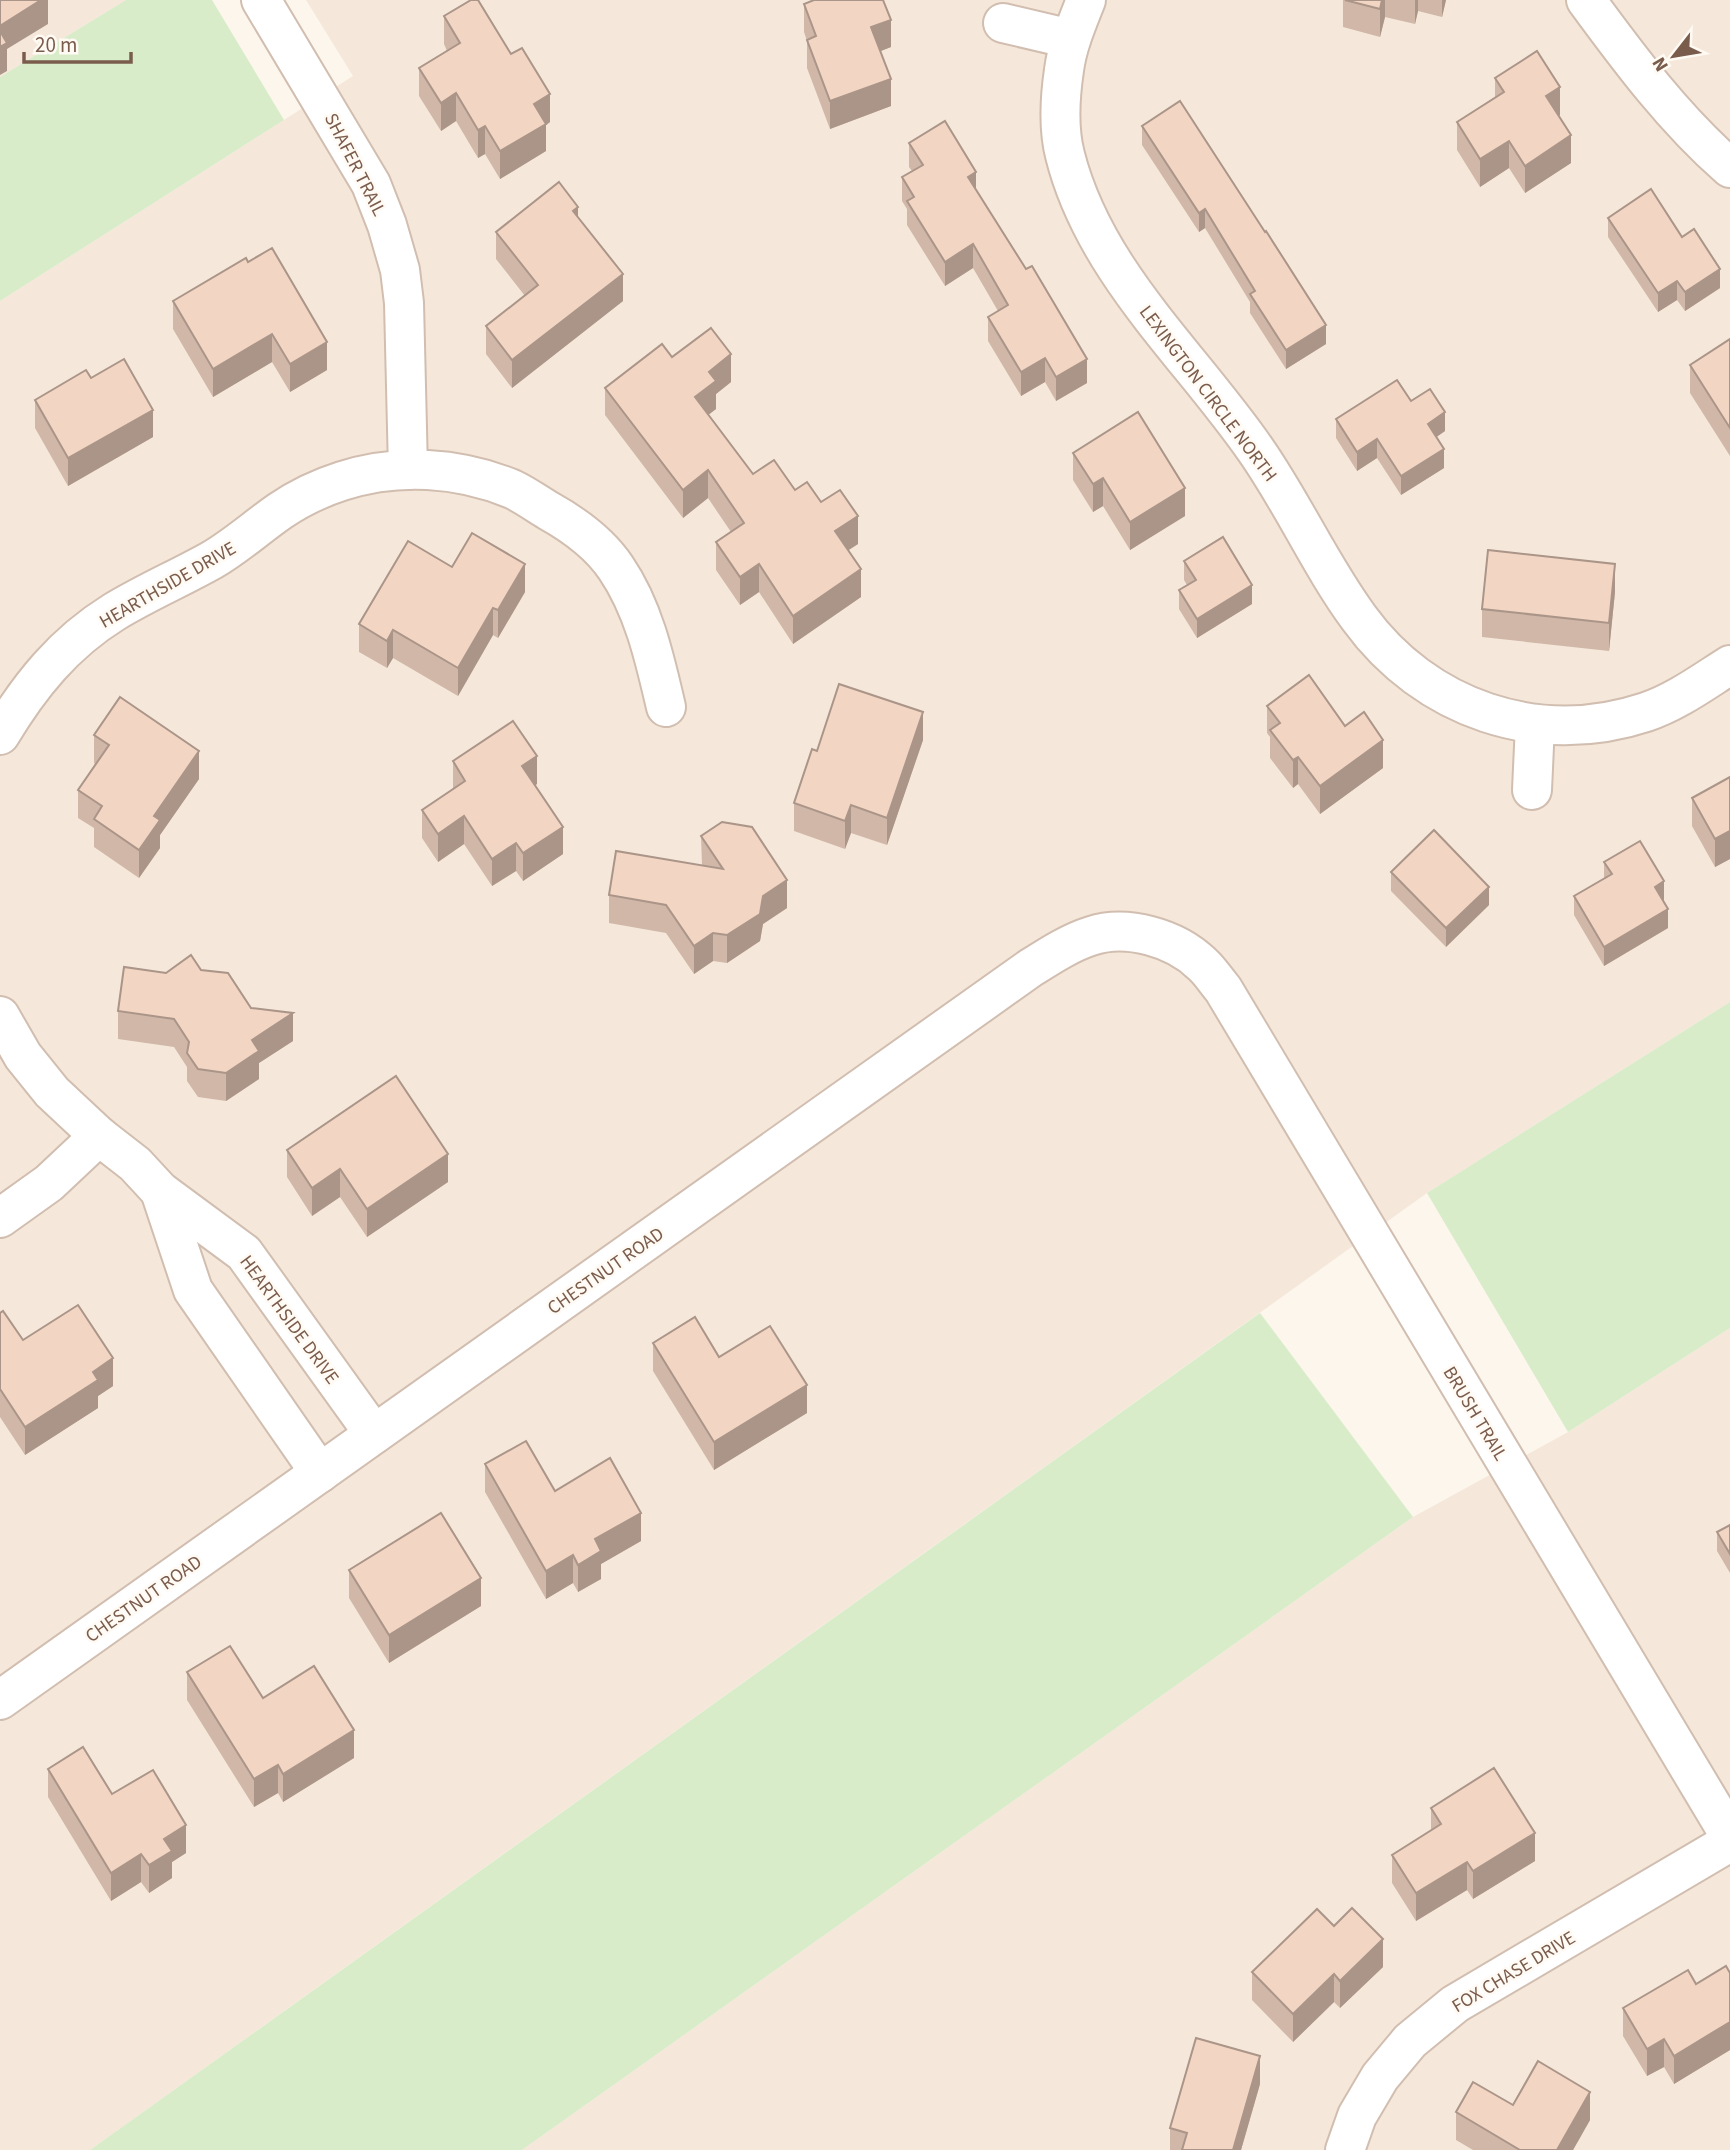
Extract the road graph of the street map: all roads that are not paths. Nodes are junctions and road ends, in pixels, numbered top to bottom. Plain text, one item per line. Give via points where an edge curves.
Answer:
1 (261, 0) edge
2 (1086, 0) edge
3 (1586, 0) edge
4 (1003, 23) dead end
5 (1071, 38) junction
6 (1730, 168) edge
7 (408, 470) junction
8 (1730, 665) edge
9 (666, 707) dead end
10 (1535, 724) junction
11 (0, 735) edge
12 (1532, 790) dead end
13 (1223, 989) joint
14 (0, 1016) edge
15 (99, 1136) junction
16 (160, 1191) junction
17 (0, 1217) edge
18 (374, 1434) junction
19 (320, 1473) junction
20 (0, 1700) edge
21 (1730, 1836) edge
22 (1730, 1842) edge
23 (1345, 2150) edge

1 - 7 street, SHAFER TRAIL via 371,184 387,225 404,303
2 - 5 street, LEXINGTON CIRCLE NORTH
3 - 6 street via 1643,77
4 - 5 street
5 - 10 street, LEXINGTON CIRCLE NORTH via 1061,112 1064,153 1095,234 1119,273 1255,448 1338,588 1396,661 1461,704
7 - 9 street, HEARTHSIDE DRIVE via 464,474 513,490 598,546 631,593
7 - 11 street, HEARTHSIDE DRIVE via 344,480 314,492 213,559 115,612 66,648 43,672
8 - 10 street, LEXINGTON CIRCLE NORTH via 1647,711 1570,726
10 - 12 street
13 - 18 street, CHESTNUT ROAD via 1202,964 1175,945 1147,935 1091,936 1061,950
13 - 21 street, BRUSH TRAIL
14 - 15 street, HEARTHSIDE DRIVE via 23,1056 52,1092
15 - 16 street, HEARTHSIDE DRIVE
15 - 17 street via 49,1183
16 - 18 street, HEARTHSIDE DRIVE via 244,1253
16 - 19 street, HEARTHSIDE DRIVE via 193,1290
18 - 19 street, CHESTNUT ROAD
19 - 20 street, CHESTNUT ROAD
22 - 23 street, FOX CHASE DRIVE via 1455,2004 1410,2041 1380,2077 1357,2116

